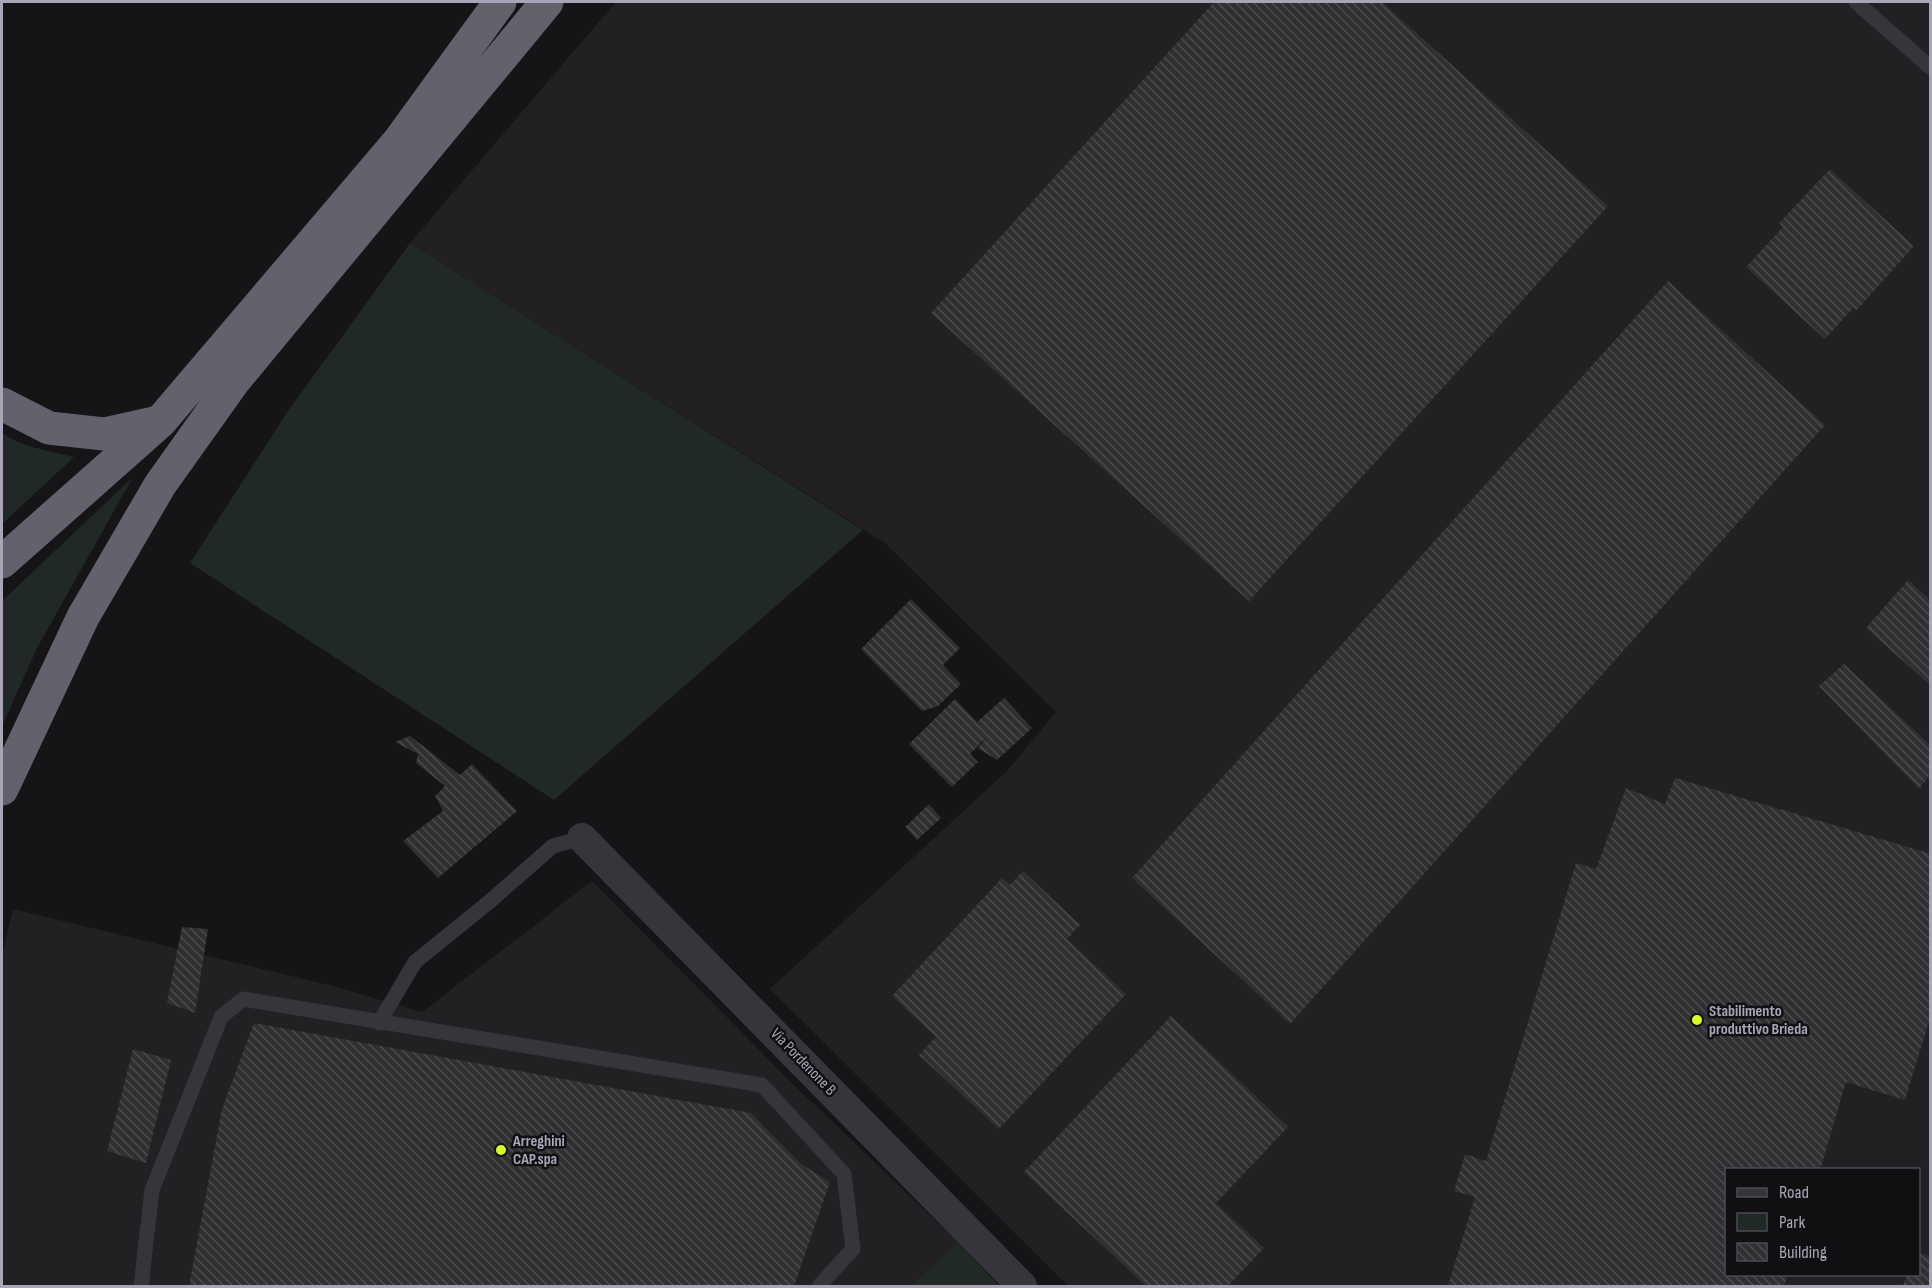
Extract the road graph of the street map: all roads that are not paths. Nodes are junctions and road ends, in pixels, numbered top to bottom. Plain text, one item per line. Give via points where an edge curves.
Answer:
1 (500, 2) edge
2 (547, 2) edge
3 (1856, 2) edge
4 (1930, 68) edge
5 (2, 404) edge
6 (160, 422) junction
7 (2, 562) edge
8 (2, 789) edge
9 (582, 838) joint
10 (379, 1023) junction
11 (141, 1287) edge
12 (819, 1287) edge
13 (1022, 1287) edge

1 - 6 highway via 399,141
2 - 8 highway via 234,381 160,485 83,617
3 - 4 lane
5 - 6 highway via 49,428 104,434
6 - 7 highway
9 - 10 lane via 553,846 415,962
9 - 13 street, Via Pordenone B
10 - 11 lane via 243,999 221,1017 152,1190
10 - 12 lane via 762,1085 844,1174 853,1249

